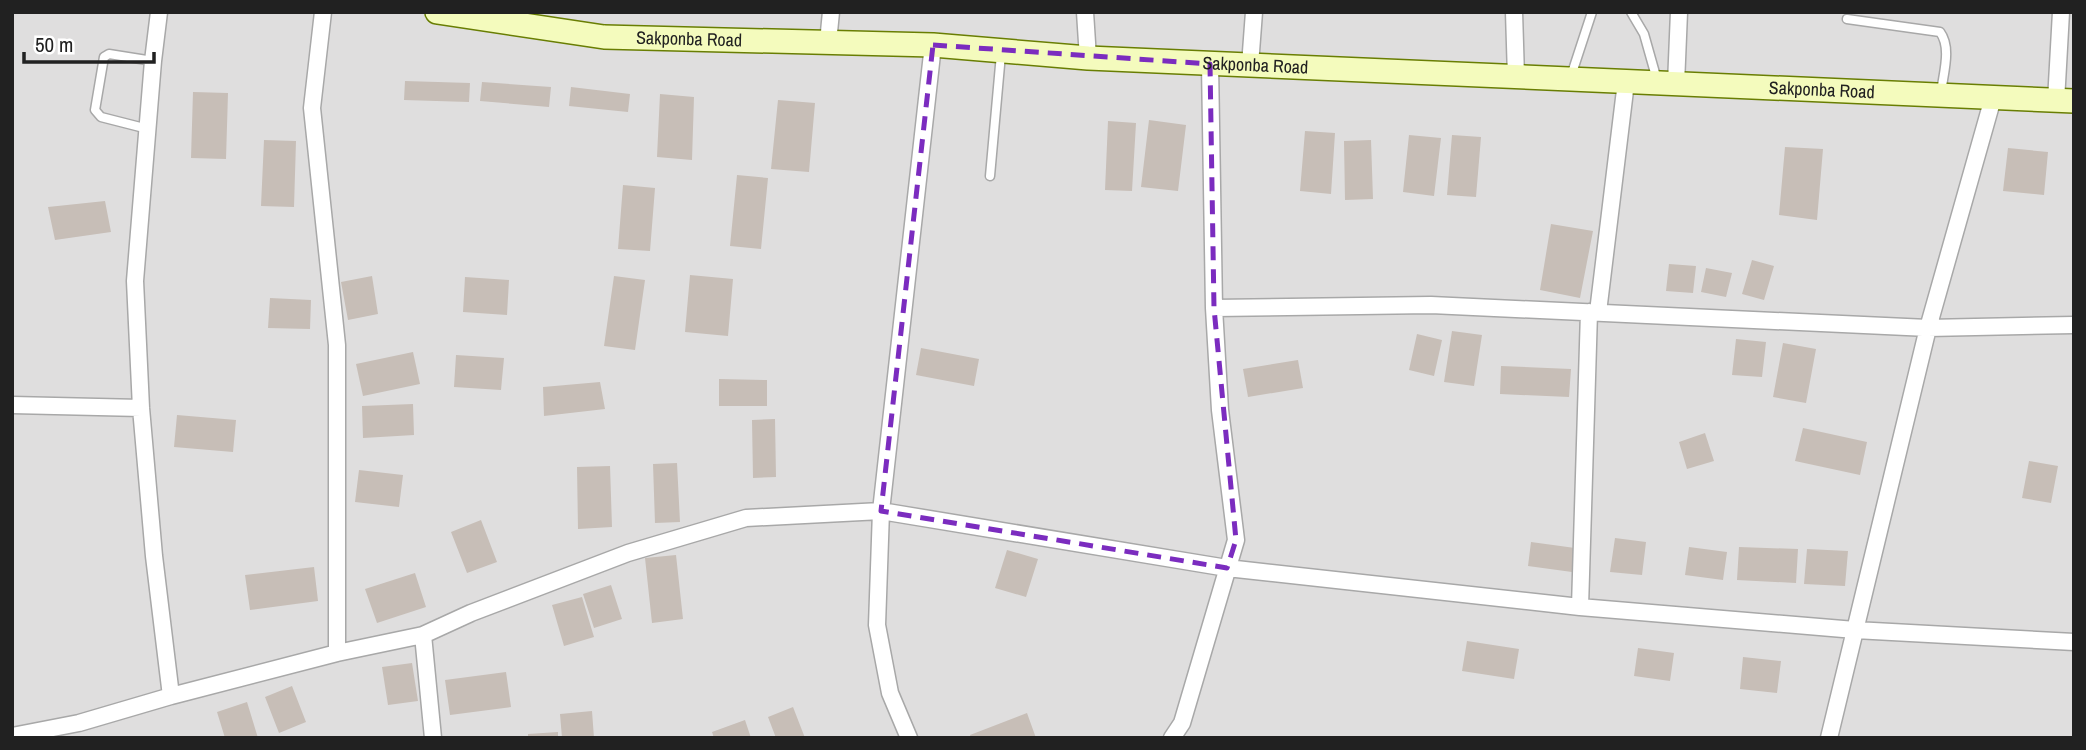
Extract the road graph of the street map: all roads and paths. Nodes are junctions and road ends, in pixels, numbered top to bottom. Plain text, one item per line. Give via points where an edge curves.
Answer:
1 (159, 12) edge
2 (323, 12) edge
3 (437, 12) edge
4 (831, 12) edge
5 (1085, 12) edge
6 (1254, 12) edge
7 (1514, 12) edge
8 (1592, 12) edge
9 (1631, 12) edge
10 (1679, 12) edge
11 (2061, 12) edge
12 (1847, 19) dead end
13 (828, 42) junction
14 (933, 45) junction
15 (1001, 51) junction
16 (1088, 58) junction
17 (153, 61) junction
18 (1210, 64) junction
19 (1250, 65) junction
20 (1516, 77) junction
21 (1569, 80) junction
22 (1626, 82) junction
23 (1667, 84) junction
24 (1941, 96) junction
25 (1993, 98) junction
26 (2065, 101) edge
27 (148, 129) junction
28 (990, 176) dead end
29 (1214, 309) junction
30 (1594, 312) junction
31 (2074, 325) edge
32 (1928, 328) junction
33 (12, 405) edge
34 (141, 408) junction
35 (881, 511) junction
36 (1227, 568) junction
37 (1580, 607) junction
38 (1855, 630) junction
39 (423, 635) junction
40 (2074, 642) edge
41 (337, 653) junction
42 (171, 696) junction
43 (80, 730) edge
44 (12, 736) edge
45 (433, 738) edge
46 (909, 738) edge
47 (1172, 738) edge
48 (1829, 738) edge

1 - 17 street
2 - 41 street via 312,108 337,345
3 - 13 main road, Sakponba Road via 604,37
4 - 13 street
5 - 16 street
6 - 19 street
7 - 20 street
8 - 21 lane
9 - 23 lane
10 - 23 street
11 - 26 street
12 - 24 lane via 1940,32 1947,48
13 - 14 main road, Sakponba Road
14 - 15 main road, Sakponba Road
14 - 35 street
15 - 16 main road, Sakponba Road
15 - 28 lane
16 - 18 main road, Sakponba Road
17 - 27 street
17 - 27 lane via 104,57 95,110 101,117
18 - 19 main road, Sakponba Road
18 - 29 street
19 - 20 main road, Sakponba Road
20 - 21 main road, Sakponba Road
21 - 22 main road, Sakponba Road
22 - 23 main road, Sakponba Road
22 - 30 street
23 - 24 main road, Sakponba Road
24 - 25 main road, Sakponba Road
25 - 26 main road, Sakponba Road
25 - 32 street
27 - 34 street via 135,281
29 - 30 street via 1431,305
29 - 36 street via 1220,410 1236,540
30 - 32 street
30 - 37 street
31 - 32 street
32 - 38 street
33 - 34 street
34 - 42 street
35 - 36 street
35 - 39 street via 746,518 628,553
35 - 46 street via 877,625 890,693
36 - 37 street
36 - 47 street via 1182,723
37 - 38 street
38 - 40 street
38 - 48 street
39 - 41 street
39 - 45 street
41 - 42 street
42 - 43 street
43 - 44 street

